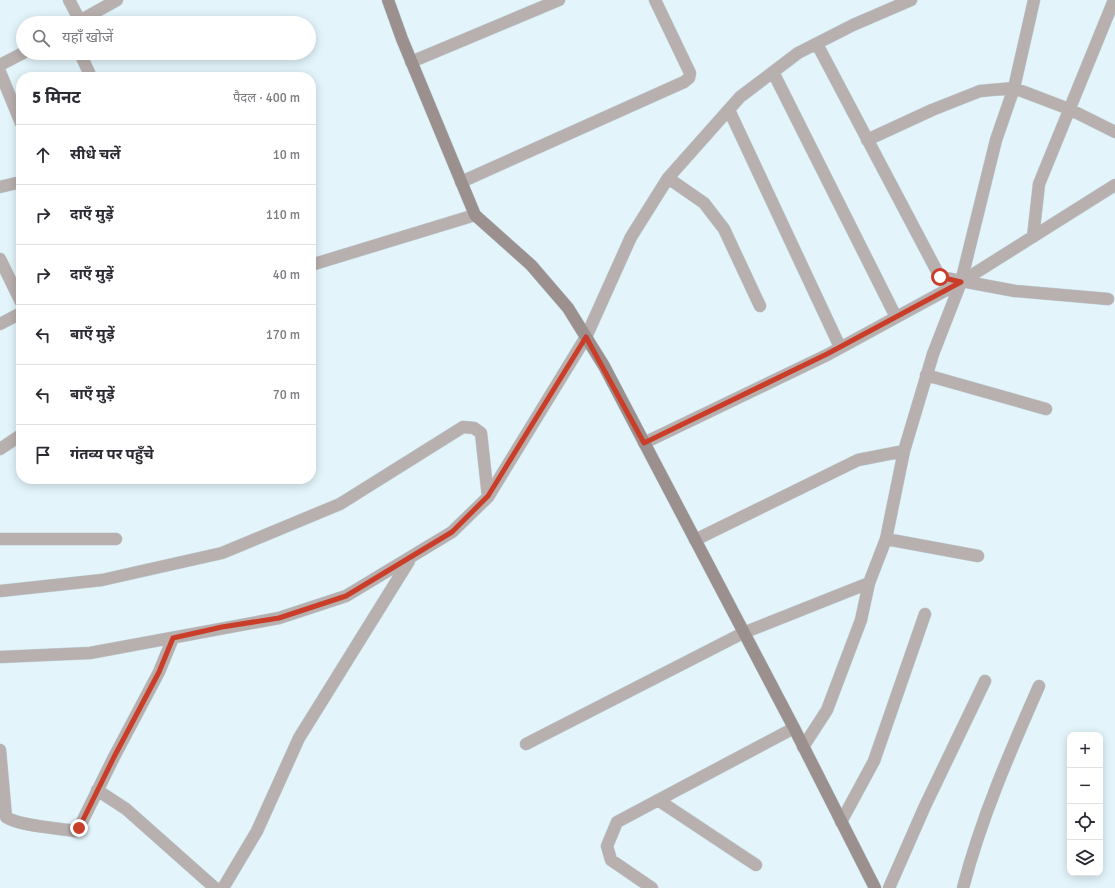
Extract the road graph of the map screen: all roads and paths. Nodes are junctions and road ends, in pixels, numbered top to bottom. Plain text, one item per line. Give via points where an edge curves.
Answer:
1 (70, 0) edge
2 (117, 0) edge
3 (388, 0) edge
4 (559, 0) edge
5 (655, 0) edge
6 (911, 0) edge
7 (1034, 0) edge
8 (1114, 0) edge
9 (76, 16) edge
10 (89, 16) edge
11 (817, 44) junction
12 (16, 56) edge
13 (84, 60) edge
14 (411, 62) junction
15 (0, 65) edge
16 (0, 72) edge
17 (90, 72) edge
18 (773, 72) junction
19 (1014, 88) junction
20 (1069, 109) junction
21 (729, 110) junction
22 (16, 111) edge
23 (1115, 132) edge
24 (867, 140) junction
25 (668, 178) junction
26 (461, 182) junction
27 (16, 183) edge
28 (1115, 185) edge
29 (0, 187) edge
30 (475, 215) junction
31 (1033, 237) junction
32 (0, 259) edge
33 (316, 263) edge
34 (961, 282) junction
35 (16, 292) edge
36 (1108, 299) dead end
37 (760, 306) dead end
38 (16, 316) edge
39 (896, 317) junction
40 (0, 324) edge
41 (586, 337) junction
42 (840, 347) junction
43 (926, 375) junction
44 (1046, 409) dead end
45 (16, 439) edge
46 (644, 443) junction
47 (0, 450) edge
48 (904, 451) junction
49 (488, 496) junction
50 (0, 539) edge
51 (116, 539) dead end
52 (695, 540) junction
53 (886, 540) junction
54 (978, 556) dead end
55 (411, 558) junction
56 (869, 583) junction
57 (0, 591) edge
58 (925, 614) dead end
59 (743, 633) junction
60 (173, 638) junction
61 (0, 657) edge
62 (985, 681) dead end
63 (1039, 686) dead end
64 (794, 728) junction
65 (526, 744) dead end
66 (803, 747) junction
67 (0, 750) edge
68 (97, 790) junction
69 (658, 800) junction
70 (840, 822) junction
71 (756, 865) dead end
72 (215, 888) edge
73 (223, 888) edge
74 (652, 888) edge
75 (875, 888) edge
76 (889, 888) edge
77 (963, 888) edge

1 - 9 street
2 - 10 street
3 - 14 street
4 - 14 street
5 - 26 street via 690,73 689,78
6 - 11 street
7 - 19 street
8 - 20 street
11 - 18 street
11 - 24 street
12 - 15 street
13 - 17 street
14 - 26 street
16 - 22 street
18 - 21 street via 740,97
18 - 39 street
19 - 20 street
19 - 24 street via 980,91
19 - 34 street via 996,140
20 - 23 street
20 - 31 street via 1039,184
21 - 25 street
21 - 42 street
24 - 34 street via 940,277
25 - 37 street via 704,203 724,229
25 - 41 street via 632,237
26 - 30 street
27 - 29 street
28 - 31 street
30 - 33 street
30 - 41 street via 531,265 568,308
31 - 34 street
32 - 35 street
34 - 36 street via 1015,291
34 - 39 street
34 - 43 street
38 - 40 street
39 - 42 street
41 - 46 street
41 - 49 street
42 - 46 street
43 - 44 street
43 - 48 street
45 - 47 street
46 - 52 street
48 - 52 street via 858,460
48 - 53 street
49 - 55 street via 452,532
49 - 57 street via 481,433 474,428 463,427 340,504 222,553 102,580
50 - 51 street
52 - 59 street
53 - 54 street
53 - 56 street
55 - 60 street via 339,599 279,618
55 - 73 street via 299,738 256,831
56 - 59 street
56 - 66 street via 861,620 827,710
58 - 70 street via 874,761
59 - 64 street
59 - 65 street
60 - 61 street via 90,653
60 - 68 street via 159,672
62 - 76 street
63 - 77 street via 1005,763 973,850
64 - 66 street
64 - 69 street
66 - 70 street
67 - 68 street via 6,818 10,820 75,831 83,824
68 - 72 street via 126,809
69 - 71 street
69 - 74 street via 617,822 607,846 611,860
70 - 75 street

